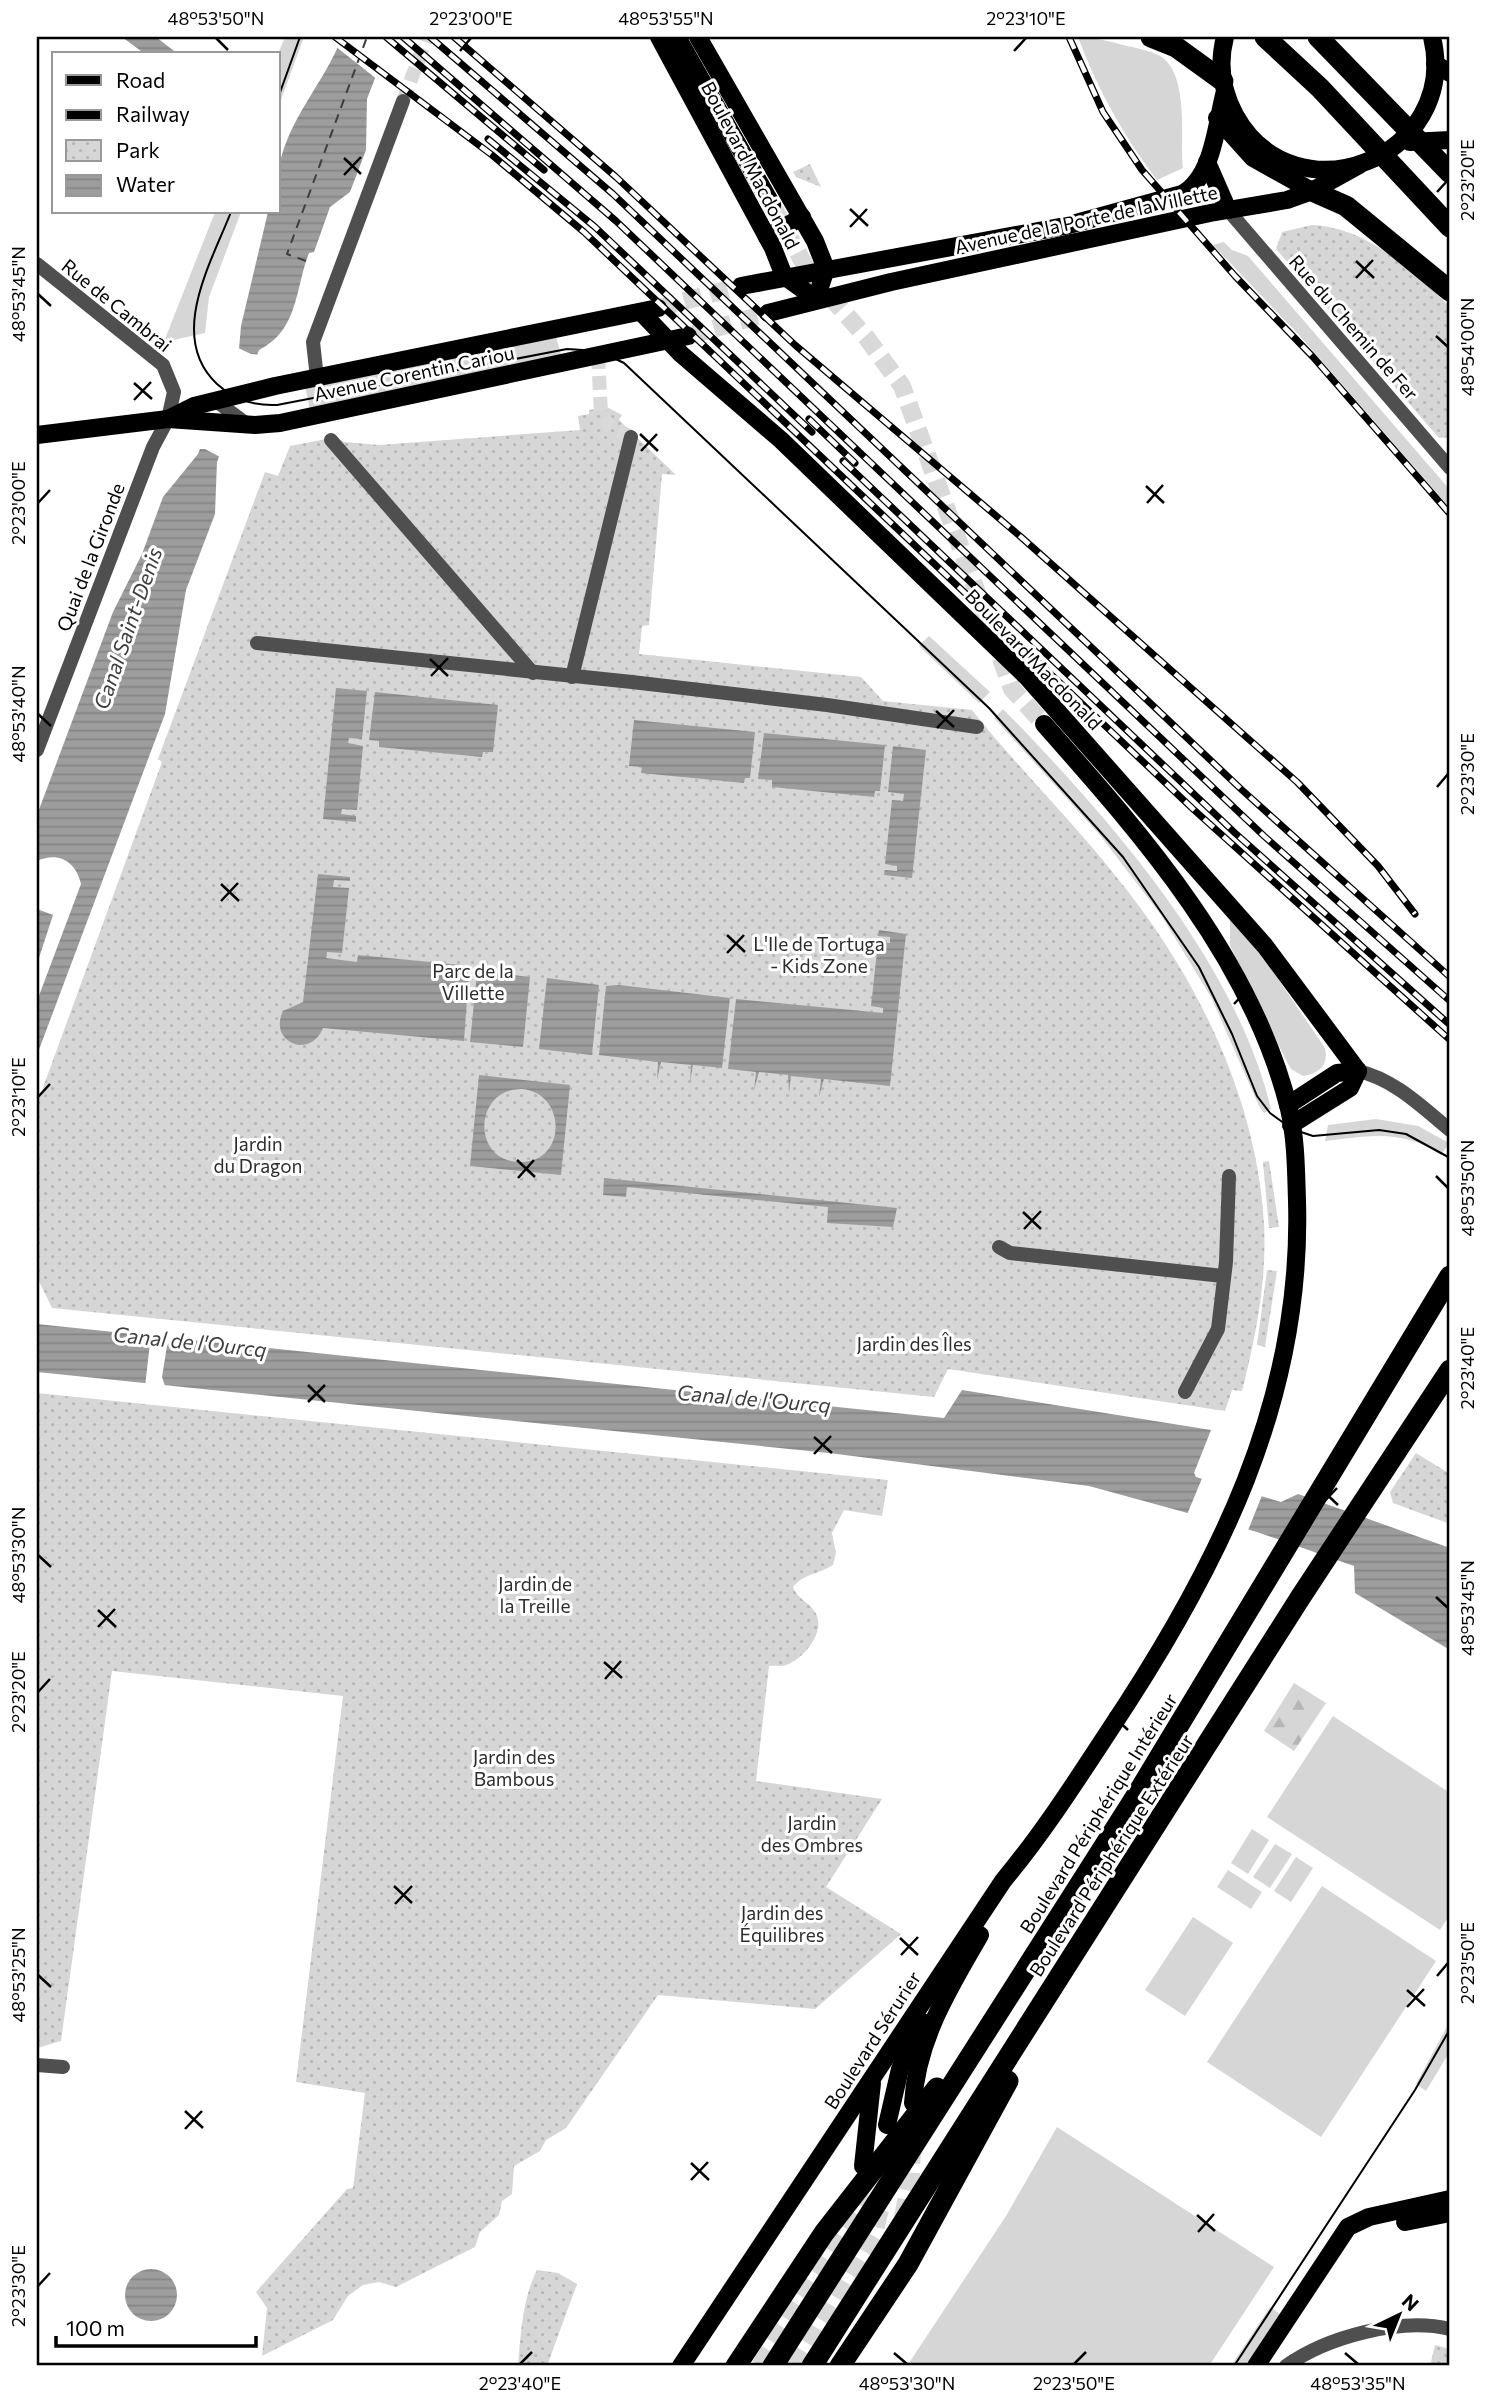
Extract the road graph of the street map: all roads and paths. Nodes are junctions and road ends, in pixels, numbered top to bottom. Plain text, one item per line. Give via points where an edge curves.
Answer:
1 (659, 37) edge
2 (677, 37) edge
3 (698, 37) edge
4 (1151, 37) edge
5 (1225, 37) edge
6 (1265, 37) edge
7 (1318, 37) edge
8 (1432, 37) edge
9 (1443, 69) edge
10 (1224, 86) junction
11 (404, 101) tunnel mouth
12 (1217, 118) junction
13 (1450, 141) edge
14 (1399, 143) junction
15 (1207, 162) junction
16 (1359, 165) junction
17 (1450, 173) edge
18 (1312, 191) junction
19 (772, 205) tunnel mouth
20 (1228, 210) junction
21 (802, 217) junction
22 (1450, 227) edge
23 (766, 237) junction
24 (887, 261) junction
25 (37, 264) edge
26 (826, 269) junction
27 (784, 276) junction
28 (891, 282) junction
29 (741, 286) tunnel mouth
30 (1450, 291) edge
31 (816, 299) junction
32 (650, 310) joint
33 (768, 313) tunnel mouth
34 (688, 336) tunnel mouth
35 (667, 341) junction
36 (317, 378) junction
37 (216, 401) junction
38 (168, 419) junction
39 (247, 424) junction
40 (37, 435) edge
41 (631, 438) dead end
42 (331, 440) dead end
43 (1450, 468) edge
44 (257, 643) dead end
45 (536, 670) junction
46 (572, 677) junction
47 (53, 705) junction
48 (37, 707) edge
49 (1044, 724) tunnel mouth
50 (977, 727) dead end
51 (37, 750) edge
52 (1358, 1071) junction
53 (1288, 1105) junction
54 (1291, 1125) junction
55 (1450, 1130) edge
56 (1229, 1176) dead end
57 (999, 1247) dead end
58 (1223, 1276) junction
59 (1450, 1276) edge
60 (1450, 1370) edge
61 (1185, 1392) dead end
62 (1211, 1562) joint
63 (1036, 1842) junction
64 (981, 1935) junction
65 (1008, 1999) junction
66 (1038, 2012) junction
67 (37, 2065) edge
68 (63, 2067) dead end
69 (873, 2077) junction
70 (913, 2103) dead end
71 (887, 2126) dead end
72 (863, 2166) tunnel mouth
73 (1450, 2200) edge
74 (1450, 2213) edge
75 (1335, 2243) junction
76 (1450, 2329) edge
77 (681, 2366) edge
78 (736, 2366) edge
79 (773, 2366) edge
80 (812, 2366) edge
81 (840, 2366) edge
82 (1256, 2366) edge
83 (1286, 2366) edge

1 - 23 main road, Boulevard Macdonald
2 - 19 main road, Boulevard Macdonald
3 - 21 main road, Boulevard Macdonald
4 - 10 highway via 1176,47
5 - 10 main road
6 - 22 highway via 1320,88
7 - 17 highway
8 - 9 main road
9 - 14 main road via 1423,113
10 - 12 main road, Avenue de la Porte de la Villette
10 - 16 main road via 1235,115 1250,136 1277,156 1309,168
11 - 36 street via 313,342
12 - 15 main road, Avenue de la Porte de la Villette
12 - 18 main road via 1253,158
13 - 14 main road
14 - 16 main road, Avenue de la Porte de la Villette
15 - 20 main road
15 - 24 main road, Avenue de la Porte de la Villette via 1199,182 1182,194 1065,226
16 - 18 main road, Avenue de la Porte de la Villette
18 - 20 main road, Avenue de la Porte de la Villette
18 - 30 highway via 1346,206
20 - 28 main road, Avenue de la Porte de la Villette
20 - 43 street, Rue du Chemin de Fer
21 - 23 main road
21 - 26 main road, Boulevard Macdonald
23 - 27 main road, Boulevard Macdonald
24 - 26 main road, Avenue de la Porte de la Villette
24 - 28 main road
25 - 38 street, Rue de Cambrai via 163,365 174,392
26 - 27 main road, Avenue de la Porte de la Villette
26 - 31 main road
27 - 29 main road
27 - 31 main road, Boulevard Macdonald
28 - 31 main road, Avenue de la Porte de la Villette
31 - 33 main road
32 - 35 main road, Boulevard Macdonald
32 - 36 main road, Avenue Corentin Cariou
34 - 35 main road
35 - 39 main road, Avenue Corentin Cariou via 297,420
35 - 52 main road, Boulevard Macdonald via 781,440 1017,678 1265,946
36 - 37 main road, Avenue Corentin Cariou
37 - 38 main road, Avenue Corentin Cariou
37 - 39 street
38 - 39 main road, Avenue Corentin Cariou
38 - 40 main road, Avenue Corentin Cariou
38 - 47 street, Quai de la Gironde
41 - 46 street
42 - 45 street
44 - 45 street
45 - 46 street
46 - 50 street via 602,675
47 - 48 street
47 - 51 street, Quai de la Gironde
49 - 53 main road, Boulevard Macdonald via 1154,852 1195,911 1250,1008
52 - 53 main road via 1338,1073
52 - 54 main road via 1350,1088
52 - 55 street via 1393,1085
53 - 54 main road, Boulevard Macdonald
54 - 62 main road, Boulevard Macdonald via 1298,1238 1290,1313 1268,1415
56 - 58 street
57 - 58 street via 1010,1253
58 - 61 street via 1218,1329
59 - 65 highway, Boulevard Périphérique Intérieur
60 - 66 highway, Boulevard Périphérique Extérieur
62 - 63 main road, Boulevard Sérurier via 1158,1658
63 - 64 main road
63 - 69 main road, Boulevard Sérurier via 1003,1881
64 - 70 main road via 929,2029 918,2062
64 - 71 main road via 911,2038
65 - 78 highway via 824,2233
65 - 79 highway, Boulevard Périphérique Intérieur
66 - 80 highway, Boulevard Périphérique Extérieur
66 - 81 highway via 1015,2067 908,2264
67 - 68 street
69 - 72 main road
69 - 77 main road, Boulevard Sérurier
73 - 75 main road via 1359,2220
74 - 75 main road via 1362,2230
75 - 82 main road
76 - 83 street via 1415,2325 1360,2333

